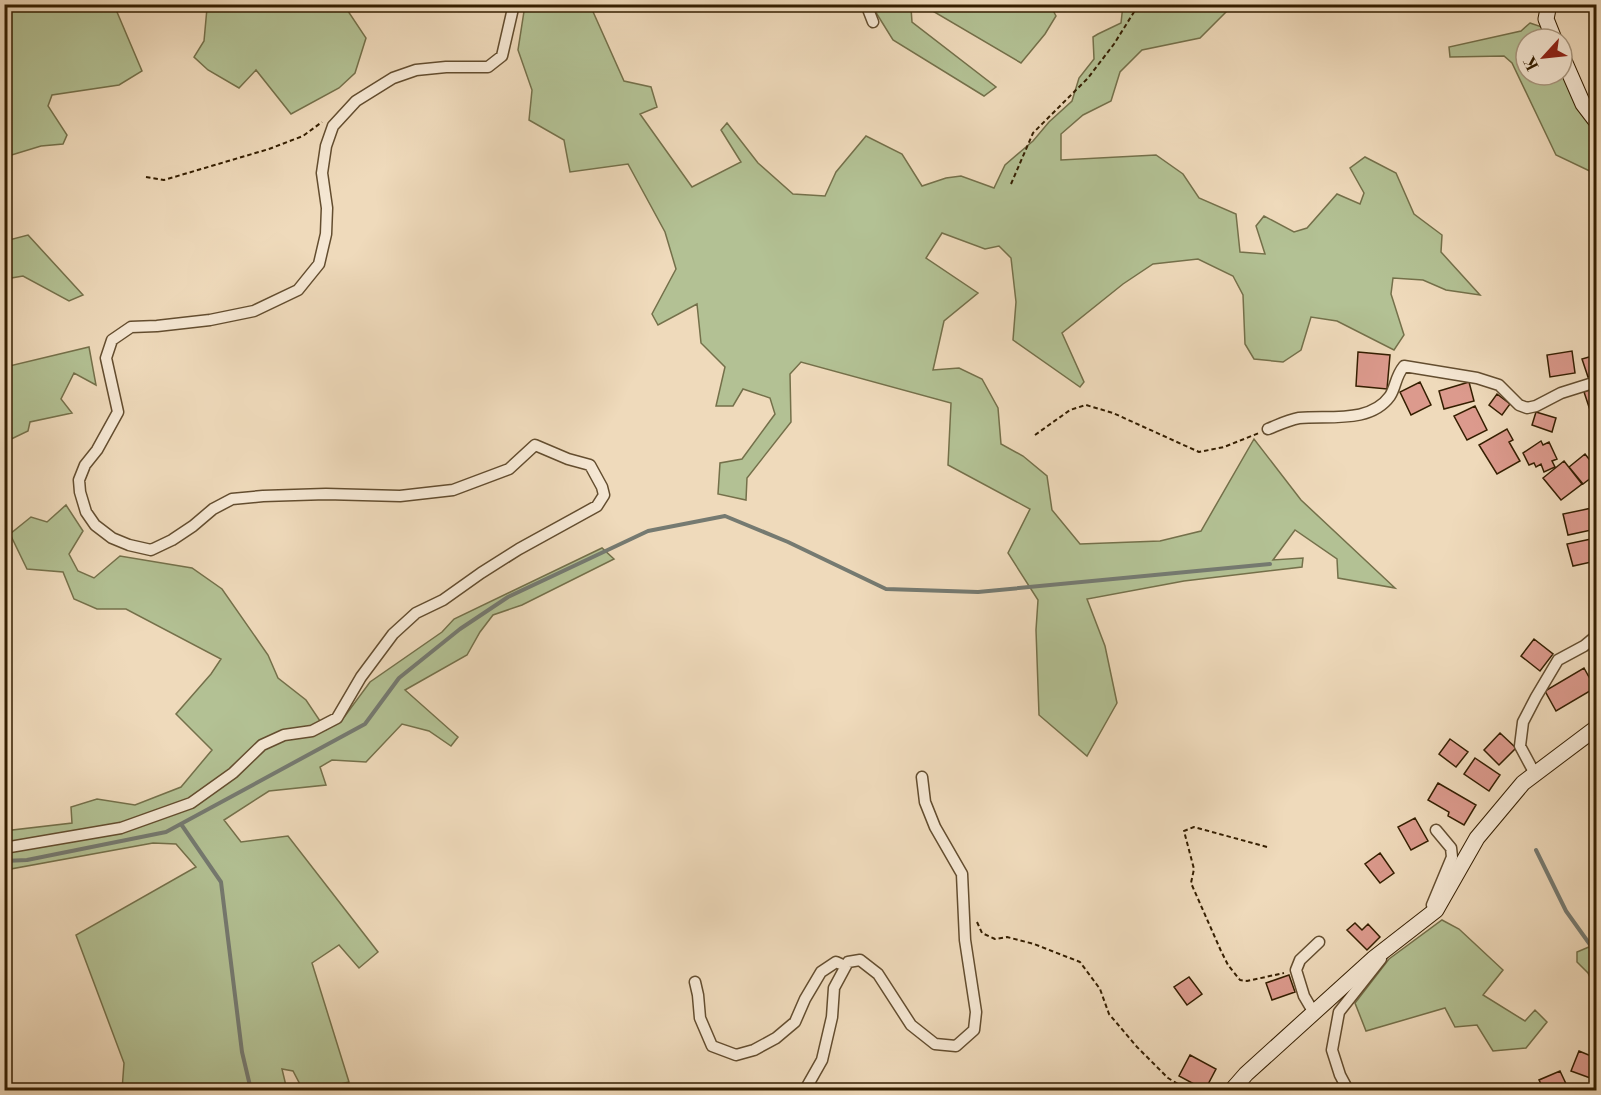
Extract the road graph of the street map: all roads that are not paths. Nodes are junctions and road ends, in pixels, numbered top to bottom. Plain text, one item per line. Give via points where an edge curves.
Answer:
1 (514, 4) edge
2 (866, 4) edge
3 (1549, 4) edge
4 (873, 22) dead end
5 (1549, 27) edge
6 (1574, 83) edge
7 (1596, 121) edge
8 (1596, 382) edge
9 (1268, 429) road end
10 (1596, 636) edge
11 (1596, 728) edge
12 (1535, 774) junction
13 (922, 777) dead end
14 (1436, 830) dead end
15 (4, 848) edge
16 (1428, 917) junction
17 (1319, 942) dead end
18 (1394, 942) junction
19 (845, 966) junction
20 (694, 982) dead end
21 (1314, 1013) junction
22 (805, 1090) edge
23 (1232, 1090) edge
24 (1348, 1090) edge

1 - 15 street via 502,56 488,67 416,70 393,78 356,101 333,126 322,173 326,234 319,264 297,290 254,311 210,320 131,327 112,340 106,358 118,412 85,465 80,492 95,525 129,546 151,550 232,499 326,494 400,496 453,490 509,469 535,445 590,465 604,495 597,506 416,613 393,634 361,677 338,718 312,731 284,735 262,745 190,803 121,828
2 - 4 street
3 - 5 main road via 1546,19
6 - 7 main road
8 - 9 street via 1527,408 1499,385 1404,366 1391,395 1378,407 1358,416 1296,418
10 - 12 street via 1558,660 1523,722 1520,746
11 - 12 main road
12 - 16 main road via 1477,838 1436,910
13 - 19 street via 925,802 935,827 962,874 965,940 976,1012 974,1029 956,1046 935,1044 911,1025 878,974 860,960
14 - 16 street via 1451,848 1452,857
16 - 18 main road
17 - 21 street via 1300,960 1296,970
18 - 21 main road
18 - 24 street via 1339,1012 1332,1050
19 - 20 street via 836,962 821,972 795,1022 776,1038 736,1054 712,1046 700,1018
19 - 22 street via 834,988 822,1060
21 - 23 main road

